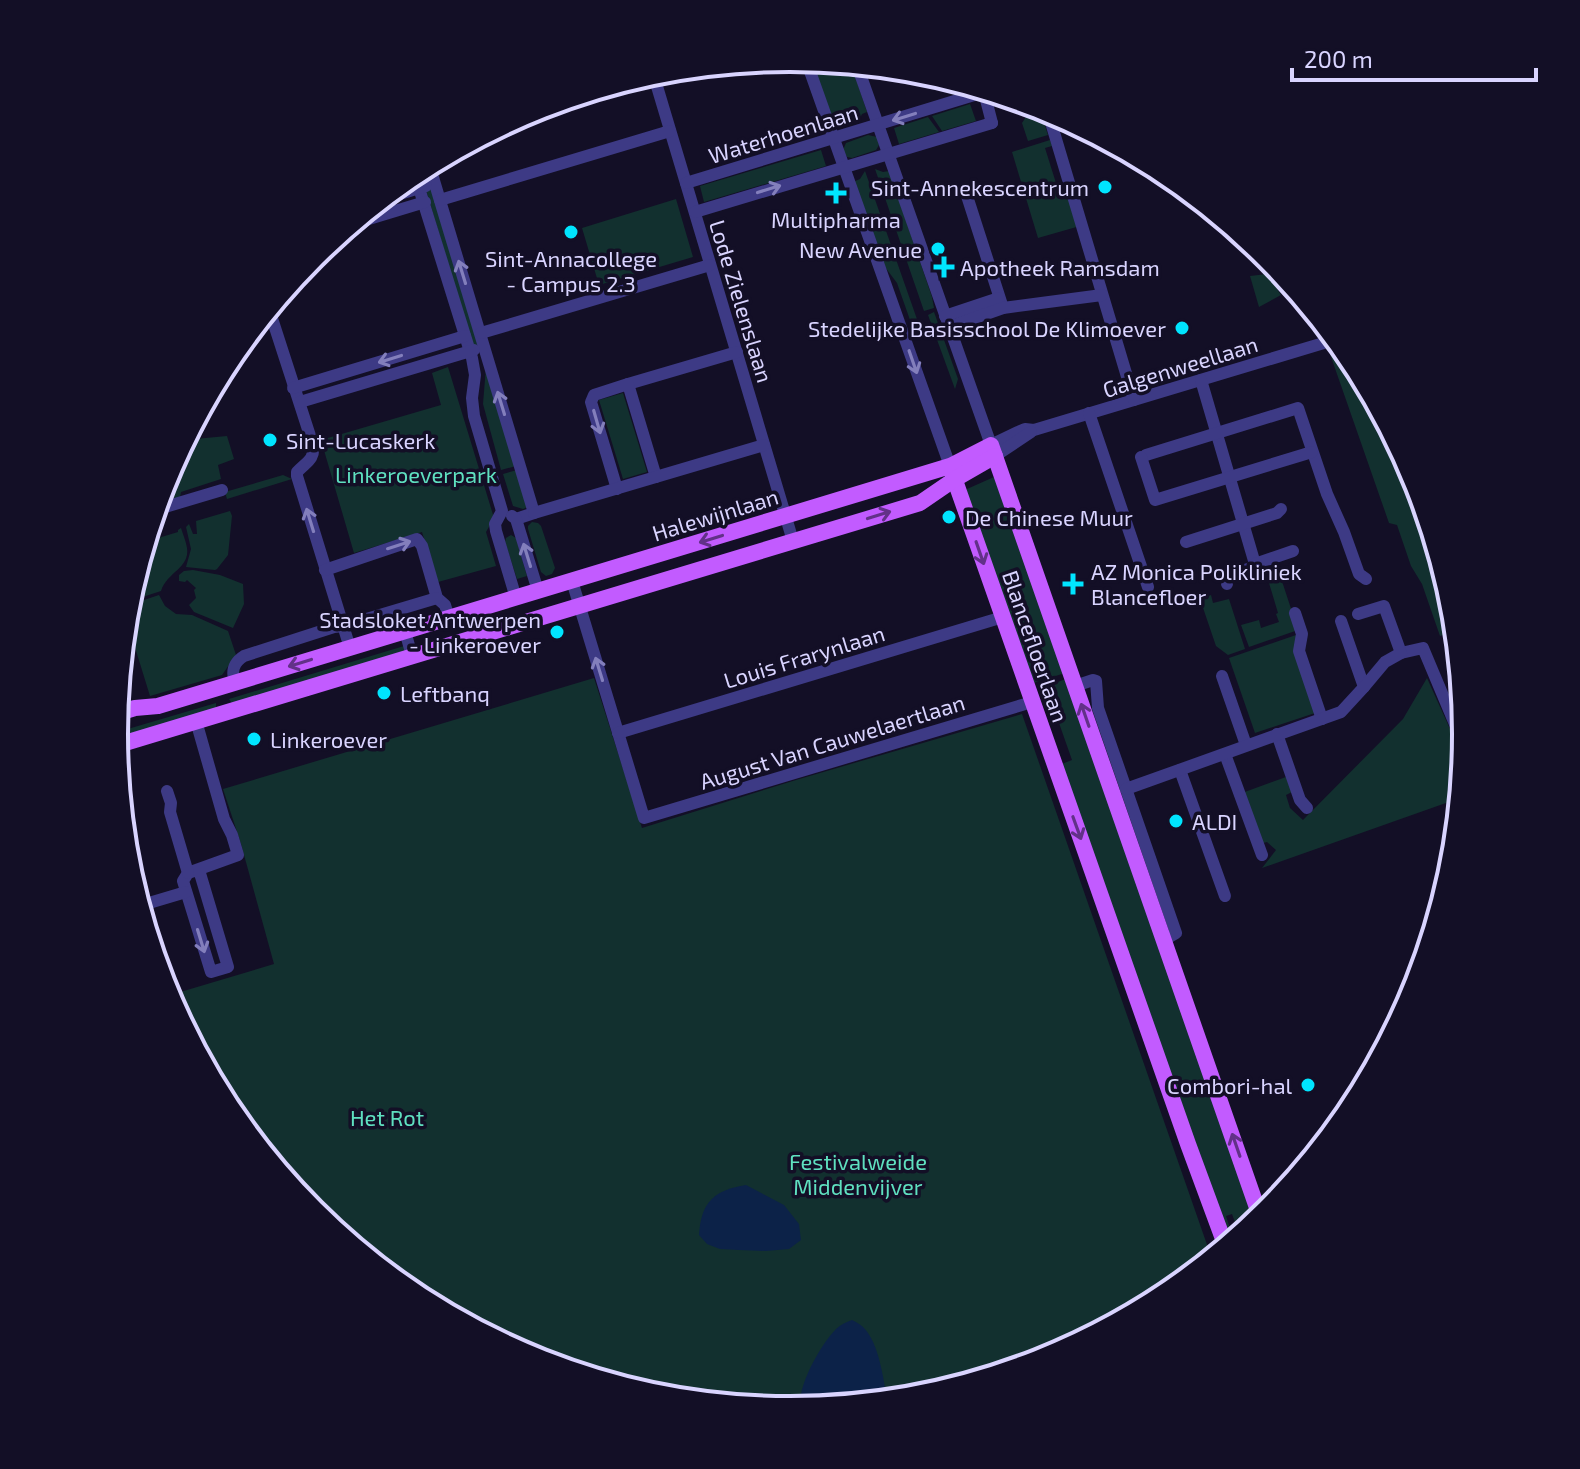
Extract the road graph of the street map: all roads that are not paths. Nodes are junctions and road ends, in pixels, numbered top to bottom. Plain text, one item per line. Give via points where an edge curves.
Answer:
1 (810, 72) edge
2 (861, 76) edge
3 (657, 86) edge
4 (970, 97) edge
5 (989, 103) edge
6 (878, 125) junction
7 (1052, 126) edge
8 (670, 131) junction
9 (833, 140) junction
10 (888, 154) junction
11 (843, 167) junction
12 (433, 177) edge
13 (434, 183) junction
14 (686, 183) junction
15 (420, 188) junction
16 (414, 190) edge
17 (967, 196) dead end
18 (440, 200) junction
19 (425, 202) junction
20 (695, 212) junction
21 (378, 216) edge
22 (710, 265) junction
23 (1102, 295) junction
24 (1001, 303) junction
25 (273, 321) edge
26 (947, 321) junction
27 (465, 336) junction
28 (483, 340) junction
29 (1324, 343) edge
30 (469, 351) junction
31 (737, 352) junction
32 (1201, 380) junction
33 (628, 384) junction
34 (293, 388) junction
35 (1134, 400) junction
36 (300, 402) junction
37 (1089, 413) junction
38 (1217, 434) junction
39 (764, 445) junction
40 (993, 451) junction
41 (1312, 452) junction
42 (952, 473) junction
43 (656, 477) junction
44 (1229, 477) junction
45 (617, 489) junction
46 (222, 490) dead end
47 (962, 500) junction
48 (920, 503) junction
49 (169, 506) edge
50 (1281, 509) dead end
51 (502, 511) junction
52 (534, 513) junction
53 (785, 516) junction
54 (516, 519) junction
55 (1243, 523) junction
56 (793, 541) junction
57 (1186, 542) dead end
58 (1293, 551) dead end
59 (1255, 564) junction
60 (325, 570) junction
61 (1366, 579) dead end
62 (572, 581) junction
63 (1227, 584) dead end
64 (1148, 587) dead end
65 (538, 591) junction
66 (437, 598) junction
67 (516, 598) junction
68 (579, 605) junction
69 (482, 608) junction
70 (1295, 613) dead end
71 (1358, 614) dead end
72 (1003, 617) junction
73 (449, 618) junction
74 (1341, 621) dead end
75 (343, 626) junction
76 (405, 631) junction
77 (490, 632) junction
78 (350, 648) junction
79 (1401, 653) junction
80 (412, 656) junction
81 (1222, 676) dead end
82 (235, 683) junction
83 (1075, 686) junction
84 (1364, 687) junction
85 (1032, 702) junction
86 (129, 707) edge
87 (1452, 717) edge
88 (1322, 719) junction
89 (196, 721) junction
90 (618, 733) junction
91 (1277, 734) junction
92 (128, 741) edge
93 (1246, 745) junction
94 (1225, 754) junction
95 (1180, 770) junction
96 (1126, 789) junction
97 (167, 791) dead end
98 (1307, 808) dead end
99 (1262, 855) dead end
100 (194, 872) junction
101 (186, 892) junction
102 (1225, 896) dead end
103 (149, 903) dead end
104 (1164, 940) junction
105 (1256, 1205) edge
106 (1222, 1237) edge

1 - 9 street, Blancefloerlaan
2 - 6 street, Blancefloerlaan
3 - 8 street, Lode Zielenslaan
4 -> 6 street, Waterhoenlaan
5 - 10 street via 992,123
6 - 9 street, Waterhoenlaan
6 - 10 street, Blancefloerlaan
7 - 23 street
8 - 14 street, Lode Zielenslaan
8 - 18 street
9 - 11 street, Blancefloerlaan
9 - 14 street, Waterhoenlaan
10 - 11 street
10 - 26 street, Blancefloerlaan
20 -> 11 street
11 -> 42 street, Blancefloerlaan
12 - 13 street
13 - 15 street
13 - 18 street
14 - 20 street, Lode Zielenslaan
15 - 16 street
15 - 19 street
17 - 24 street
28 -> 18 street
19 - 21 street
19 - 27 street
20 - 22 street, Lode Zielenslaan
22 - 28 street
22 - 31 street, Lode Zielenslaan
23 - 24 street
23 - 35 street
24 - 26 street
25 - 34 street
26 - 40 street, Blancefloerlaan
27 - 30 street
27 -> 34 street
28 - 30 street
52 -> 28 street
29 - 32 street, Galgenweellaan
30 - 36 street
30 - 51 street via 475,375 472,407
31 - 33 street
31 - 39 street, Lode Zielenslaan
32 - 35 street, Galgenweellaan
32 - 38 street
33 - 43 street
33 -> 45 street via 594,395 591,402
34 - 36 street
35 - 37 street, Galgenweellaan
60 -> 36 street via 297,476 314,453
37 - 40 street, Galgenweellaan via 1034,430
37 - 64 street
38 - 41 street via 1298,408
38 - 44 street
38 - 44 street via 1143,456 1155,500
39 - 43 street
39 - 53 street, Lode Zielenslaan
40 - 42 main road, Halewijnlaan
40 - 83 main road, Blancefloerlaan
41 - 44 street
41 - 61 street via 1359,574
42 - 47 main road, Blancefloerlaan
42 - 48 main road, Halewijnlaan
42 - 53 main road, Halewijnlaan
43 - 45 street
44 - 55 street
45 - 52 street
46 - 49 street
47 - 48 main road, Halewijnlaan
47 -> 72 main road, Blancefloerlaan
56 -> 48 main road, Halewijnlaan
50 - 55 street
51 - 54 street
51 - 67 street via 496,531
52 - 54 street
53 - 56 street, Lode Zielenslaan
53 -> 62 main road, Halewijnlaan
65 -> 54 street
55 - 57 street
55 - 59 street
56 - 68 main road, Halewijnlaan
58 - 59 street
59 - 63 street via 1227,576
60 -> 66 street via 417,539
60 - 75 street
62 - 65 main road, Halewijnlaan
62 - 68 street
65 - 67 main road, Halewijnlaan
66 - 73 street
66 - 75 street
67 - 69 main road, Halewijnlaan
68 - 77 main road, Halewijnlaan
90 -> 68 street
69 - 73 main road, Halewijnlaan
69 - 77 street
70 - 88 street via 1302,634 1299,651
71 - 79 street via 1384,606
72 - 85 main road, Blancefloerlaan
72 - 90 street, Louis Frarynlaan
73 - 76 main road, Halewijnlaan
74 - 84 street
75 - 78 street
75 - 82 street via 244,656 232,670
76 - 78 main road, Halewijnlaan
76 - 80 street
77 - 80 main road, Halewijnlaan
78 -> 82 main road, Halewijnlaan
79 - 84 street via 1385,662
79 - 87 street via 1423,648
80 - 89 main road, Halewijnlaan
81 - 93 street
82 - 86 main road, Halewijnlaan via 158,706
83 - 96 street, Blancefloerlaan via 1096,681 1098,708
104 -> 83 main road, Blancefloerlaan
84 - 88 street via 1341,712
85 - 90 street, August Van Cauwelaertlaan via 644,818
85 -> 106 main road, Blancefloerlaan
88 - 91 street
89 - 92 main road, Halewijnlaan
89 - 100 street via 238,855
91 - 93 street
91 - 98 street
93 - 94 street
94 - 95 street
94 - 99 street
95 - 96 street
95 - 102 street
96 - 104 street, Blancefloerlaan via 1176,933
97 - 100 street
100 - 101 street via 183,881
101 -> 100 street via 211,972 228,967
101 - 103 street
105 -> 104 main road, Blancefloerlaan

